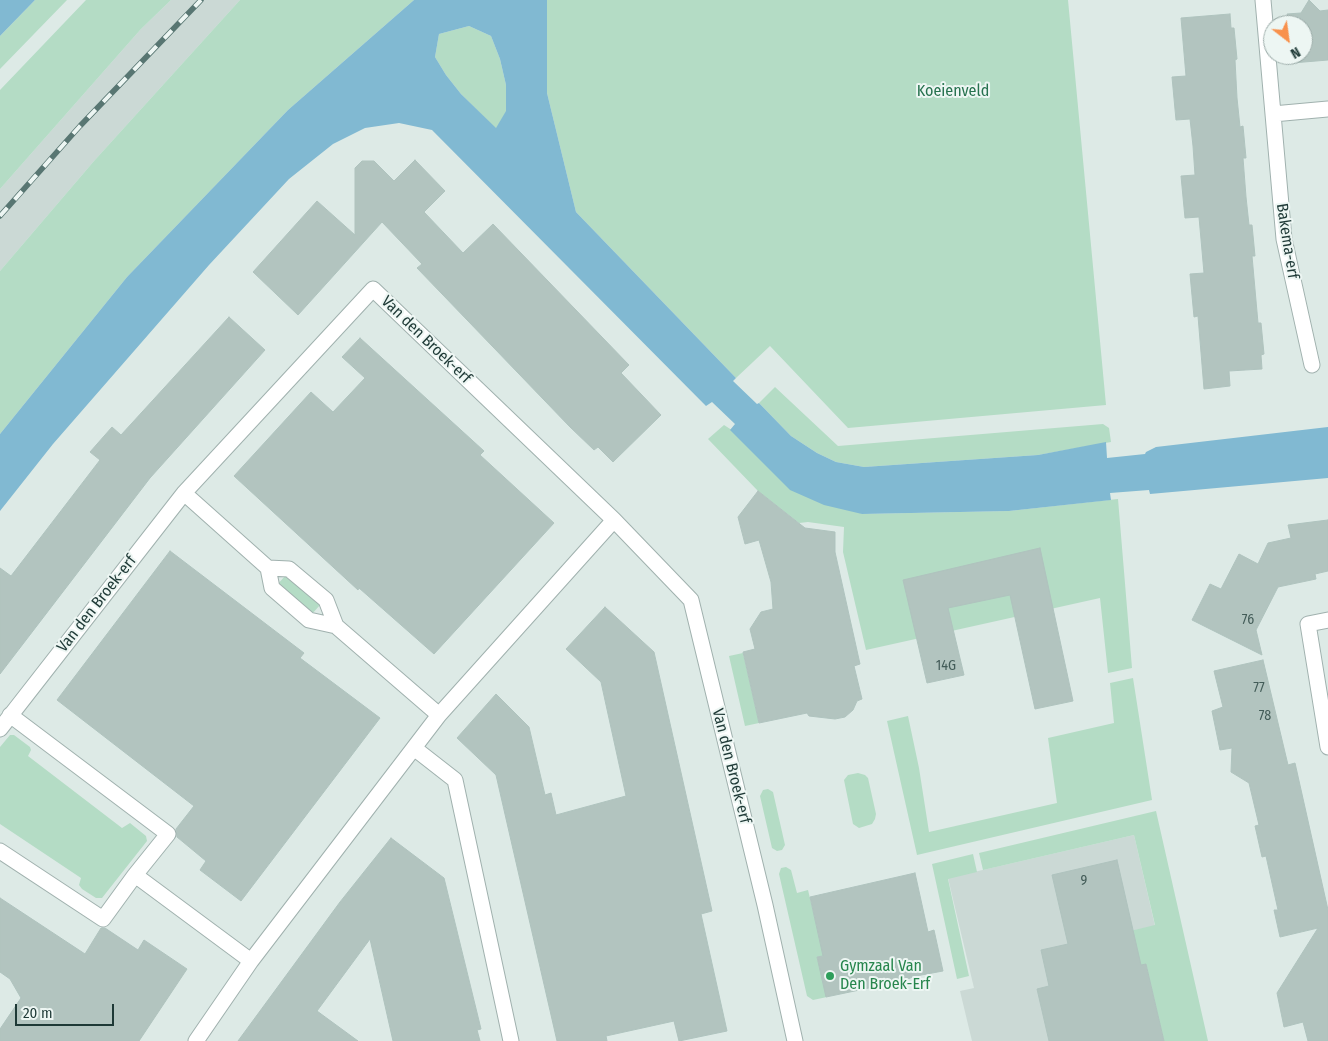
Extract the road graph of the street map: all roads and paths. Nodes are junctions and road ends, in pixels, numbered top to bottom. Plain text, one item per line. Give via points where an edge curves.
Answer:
1 (1263, 0) edge
2 (1328, 109) edge
3 (1273, 114) junction
4 (1312, 365) dead end
5 (184, 493) junction
6 (614, 520) junction
7 (268, 568) junction
8 (1328, 620) edge
9 (336, 626) junction
10 (10, 715) junction
11 (439, 715) junction
12 (0, 729) edge
13 (414, 748) junction
14 (1328, 748) edge
15 (0, 851) edge
16 (135, 875) junction
17 (251, 961) junction
18 (196, 1041) edge
19 (510, 1041) edge
20 (794, 1041) edge

1 - 3 street, Bakema-erf
2 - 3 street
3 - 4 street, Bakema-erf via 1284,239
5 - 6 street, Van den Broek-erf via 373,289
5 - 7 street
5 - 10 street, Van den Broek-erf
6 - 11 street
6 - 20 street, Van den Broek-erf via 691,600 765,905
7 - 9 street via 272,588 309,620
7 - 9 street via 289,568 326,600
8 - 14 street via 1308,624
9 - 11 street
10 - 12 street, Van den Broek-erf
10 - 16 street via 168,834
11 - 13 street
13 - 17 street
13 - 19 street via 455,780
15 - 16 street via 103,919
16 - 17 street
17 - 18 street

